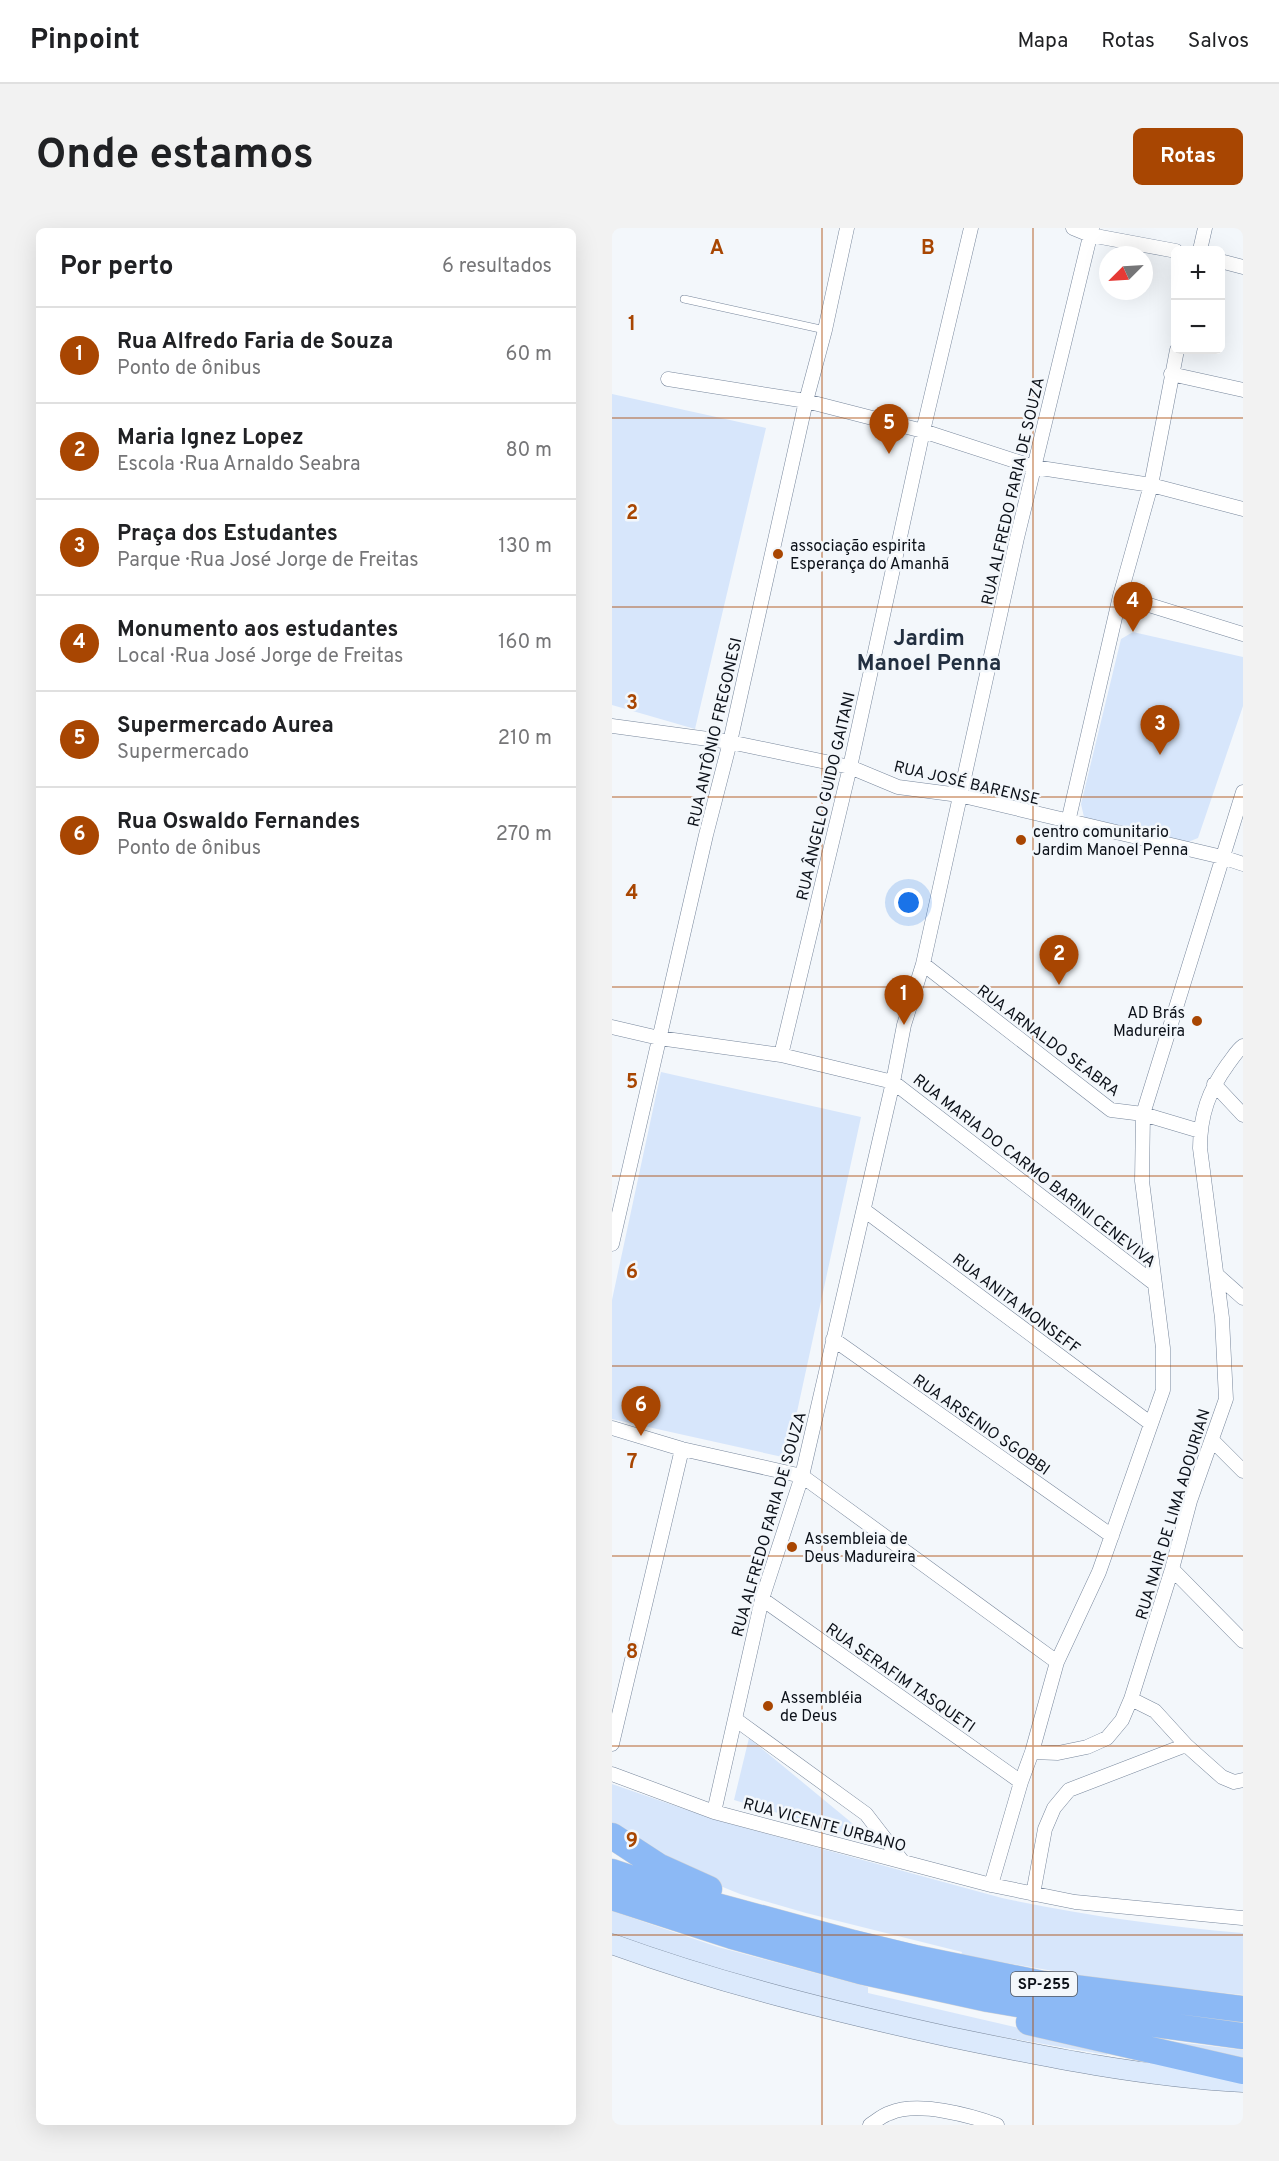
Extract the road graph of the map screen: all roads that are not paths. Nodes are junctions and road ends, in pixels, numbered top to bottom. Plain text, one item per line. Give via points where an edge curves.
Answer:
1 (847, 228) edge
2 (971, 228) edge
3 (1073, 228) edge
4 (1205, 228) edge
5 (1091, 231) edge
6 (1201, 246) edge
7 (1171, 250) edge
8 (1225, 262) edge
9 (1243, 267) edge
10 (684, 299) dead end
11 (825, 330) junction
12 (1176, 354) edge
13 (1171, 374) junction
14 (668, 379) dead end
15 (1243, 390) edge
16 (806, 401) junction
17 (923, 431) junction
18 (1034, 467) junction
19 (1150, 485) junction
20 (1243, 509) edge
21 (1120, 596) junction
22 (1243, 634) edge
23 (612, 726) edge
24 (730, 742) junction
25 (850, 767) junction
26 (1243, 792) edge
27 (959, 795) junction
28 (1068, 822) junction
29 (1222, 857) junction
30 (1243, 864) edge
31 (923, 964) junction
32 (612, 1028) edge
33 (659, 1038) junction
34 (1243, 1046) edge
35 (781, 1055) junction
36 (893, 1082) junction
37 (1214, 1084) junction
38 (1143, 1114) junction
39 (1243, 1115) edge
40 (1200, 1131) junction
41 (864, 1210) junction
42 (612, 1244) edge
43 (1217, 1275) junction
44 (1155, 1284) junction
45 (1243, 1298) edge
46 (833, 1339) junction
47 (1150, 1423) junction
48 (612, 1428) edge
49 (1212, 1440) junction
50 (682, 1449) junction
51 (1243, 1471) edge
52 (802, 1476) junction
53 (1112, 1536) junction
54 (1172, 1569) junction
55 (762, 1599) junction
56 (1243, 1641) edge
57 (1056, 1662) junction
58 (1131, 1699) junction
59 (735, 1719) junction
60 (612, 1744) edge
61 (1186, 1745) junction
62 (1032, 1752) junction
63 (612, 1774) edge
64 (1239, 1781) edge
65 (1021, 1782) junction
66 (714, 1812) junction
67 (612, 1836) edge
68 (903, 1862) junction
69 (612, 1872) edge
70 (991, 1885) junction
71 (1033, 1894) junction
72 (614, 1898) edge
73 (1243, 1917) edge
74 (612, 1944) edge
75 (853, 1944) junction
76 (860, 1971) junction
77 (1242, 2009) edge
78 (1243, 2036) edge
79 (1243, 2071) edge
80 (1243, 2082) edge
81 (870, 2125) edge
82 (997, 2125) edge

1 - 11 street, RUA ANTÔNIO FREGONESI
2 - 17 street, RUA ÂNGELO GUIDO GAITANI
3 - 5 street
4 - 6 street
5 - 7 street
5 - 18 street, RUA ALFREDO FARIA DE SOUZA
8 - 9 street
10 - 11 lane
11 - 16 street, RUA ANTÔNIO FREGONESI
12 - 13 street
13 - 15 street
13 - 19 street
14 - 16 street
16 - 17 street
16 - 24 street, RUA ANTÔNIO FREGONESI
17 - 18 street
17 - 25 street, RUA ÂNGELO GUIDO GAITANI
18 - 19 street
18 - 27 street, RUA ALFREDO FARIA DE SOUZA
19 - 20 street
19 - 21 street
21 - 22 street
21 - 28 street
23 - 24 street, RUA JOSÉ BARENSE
24 - 25 street, RUA JOSÉ BARENSE
24 - 33 street, RUA ANTÔNIO FREGONESI
25 - 27 street, RUA JOSÉ BARENSE via 898,787
25 - 35 street, RUA ÂNGELO GUIDO GAITANI
26 - 29 street
27 - 28 street, RUA JOSÉ BARENSE
27 - 31 street, RUA ALFREDO FARIA DE SOUZA
28 - 29 street, RUA JOSÉ BARENSE
29 - 30 street, RUA JOSÉ BARENSE
29 - 38 street
31 - 36 street, RUA ALFREDO FARIA DE SOUZA via 904,1024
31 - 38 street, RUA ARNALDO SEABRA via 1111,1110
32 - 33 street, RUA MARIA DO CARMO BARINI CENEVIVA
33 - 35 street, RUA MARIA DO CARMO BARINI CENEVIVA
33 - 42 street, RUA ANTÔNIO FREGONESI
34 - 37 street, RUA NAIR DE LIMA ADOURIAN
35 - 36 street, RUA MARIA DO CARMO BARINI CENEVIVA
36 - 41 street, RUA ALFREDO FARIA DE SOUZA
36 - 44 street, RUA MARIA DO CARMO BARINI CENEVIVA
37 - 39 street
37 - 40 street, RUA NAIR DE LIMA ADOURIAN via 1205,1103
38 - 40 street, RUA ARNALDO SEABRA
38 - 44 street via 1143,1181
40 - 43 street, RUA NAIR DE LIMA ADOURIAN
41 - 46 street, RUA ALFREDO FARIA DE SOUZA
41 - 47 street, RUA ANITA MONSEFF
43 - 45 street
43 - 49 street, RUA NAIR DE LIMA ADOURIAN via 1226,1399
44 - 47 street via 1163,1348 1163,1390
46 - 52 street, RUA ALFREDO FARIA DE SOUZA
46 - 53 street, RUA ARSENIO SGOBBI
47 - 53 street
48 - 50 street
49 - 51 street
49 - 54 street, RUA NAIR DE LIMA ADOURIAN
50 - 52 street
50 - 60 street
52 - 55 street, RUA ALFREDO FARIA DE SOUZA
52 - 57 street
53 - 57 street
54 - 56 street
54 - 58 street, RUA NAIR DE LIMA ADOURIAN
55 - 59 street, RUA ALFREDO FARIA DE SOUZA
55 - 65 street, RUA SERAFIM TASQUETI
57 - 62 street
58 - 61 street via 1155,1712
58 - 62 street, RUA NAIR DE LIMA ADOURIAN via 1122,1720 1107,1738 1088,1747 1058,1753
59 - 66 street, RUA ALFREDO FARIA DE SOUZA
59 - 68 street via 866,1814
61 - 64 street via 1222,1777
61 - 71 street via 1069,1790 1054,1808 1045,1829
62 - 65 street
63 - 66 street, RUA VICENTE URBANO
65 - 70 street
66 - 68 street, RUA VICENTE URBANO
67 - 75 highway via 690,1882
68 - 70 street, RUA VICENTE URBANO
69 - 75 highway, SP-255 via 698,1901
70 - 71 street, RUA VICENTE URBANO
71 - 73 street, RUA VICENTE URBANO via 1075,1902
72 - 76 highway, SP-255
74 - 80 main road via 786,1999 908,2028 1113,2068
75 - 77 highway, SP-255 via 1044,1984
76 - 78 highway, SP-255 via 1052,2010
76 - 79 highway via 939,1999
81 - 82 street via 891,2112 921,2108 969,2114

